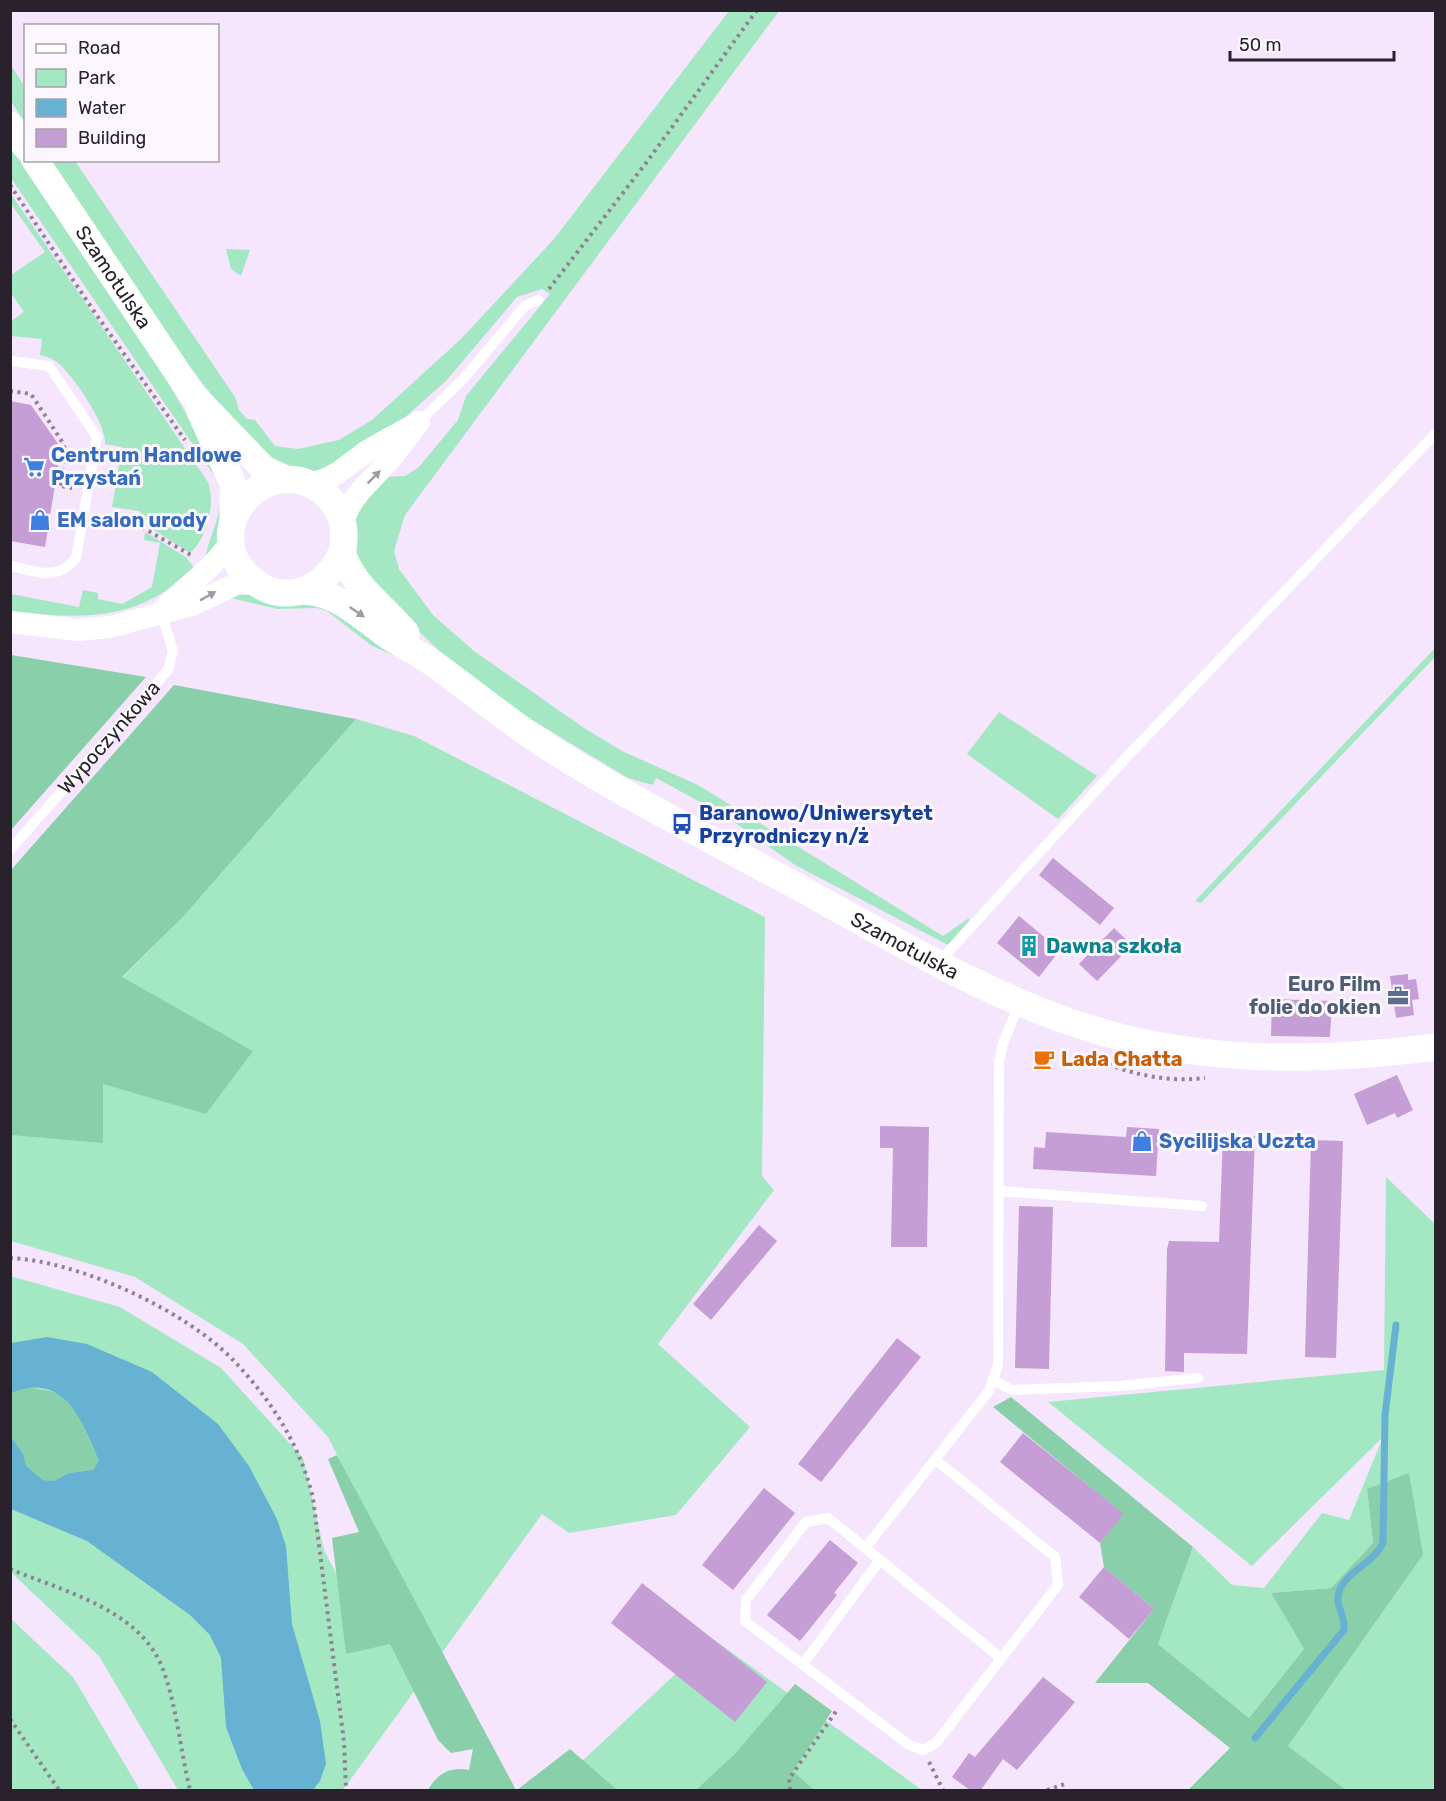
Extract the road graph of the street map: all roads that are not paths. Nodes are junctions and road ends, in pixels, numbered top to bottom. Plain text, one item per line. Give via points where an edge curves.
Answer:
1 (10, 125) edge
2 (24, 144) edge
3 (35, 162) edge
4 (538, 300) road end
5 (10, 361) edge
6 (192, 394) junction
7 (419, 422) junction
8 (1436, 433) edge
9 (298, 482) junction
10 (343, 524) junction
11 (232, 531) junction
12 (342, 551) junction
13 (10, 566) edge
14 (256, 584) junction
15 (304, 591) junction
16 (161, 612) junction
17 (10, 622) edge
18 (433, 663) junction
19 (10, 850) edge
20 (939, 963) junction
21 (1020, 1002) junction
22 (1436, 1047) edge
23 (999, 1191) junction
24 (1202, 1206) dead end
25 (1198, 1378) dead end
26 (993, 1380) junction
27 (936, 1460) junction
28 (866, 1547) junction
29 (880, 1560) junction
30 (1001, 1658) junction
31 (803, 1664) junction

1 - 2 street
3 - 6 street, Szamotulska
4 - 7 lane via 525,306 464,378
5 - 13 lane via 49,366 97,437 76,558 67,570 52,573
6 - 9 street, Szamotulska via 264,469
6 - 11 street, Szamotulska via 233,484
7 - 9 street via 326,480
10 -> 7 street via 355,495 384,467
8 - 20 lane via 1123,761
9 - 10 street via 333,503
9 - 11 street via 267,484 249,495 242,502
10 - 12 street
11 - 14 street via 241,569
11 - 16 street via 207,572 182,589
12 - 15 street via 324,580
12 - 18 street, Szamotulska via 364,589
14 - 15 street via 284,593
16 -> 14 street via 192,605 238,583
15 -> 18 street, Szamotulska via 330,595
16 - 17 street via 110,627 78,630
16 - 19 lane, Wypoczynkowa via 173,651 168,670
18 - 20 street, Szamotulska via 526,732 607,783
20 - 21 street, Szamotulska
21 - 22 street, Szamotulska via 1103,1033 1216,1054 1326,1058
21 - 23 lane via 1000,1054
23 - 24 lane
23 - 26 lane via 998,1365
25 - 26 lane via 1012,1390
26 - 27 lane via 989,1391
27 - 28 lane
27 - 30 lane via 1055,1557 1058,1585
28 - 29 lane
28 - 31 lane via 828,1518 806,1522 746,1600 745,1621
29 - 30 lane
29 - 31 lane
30 - 31 lane via 936,1743 924,1750 909,1746

